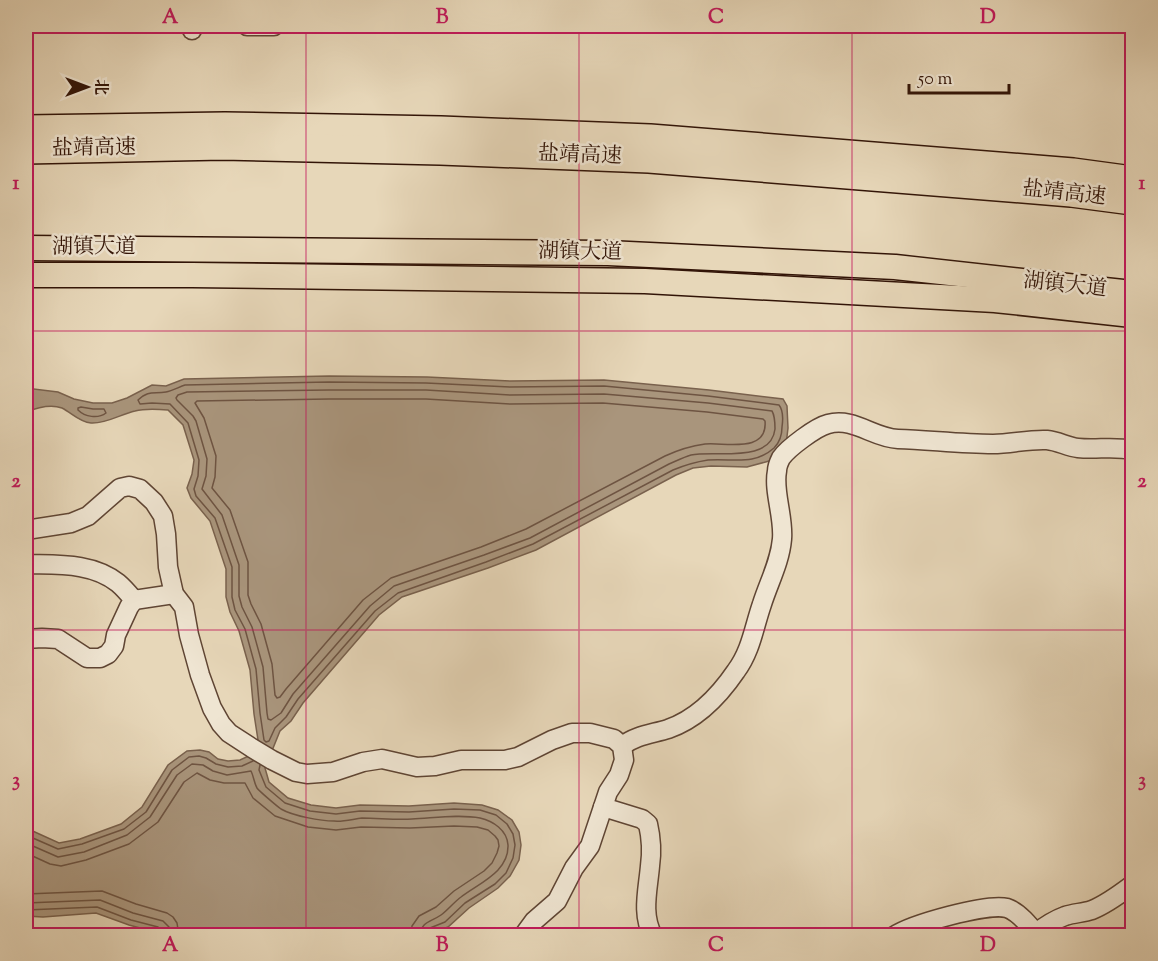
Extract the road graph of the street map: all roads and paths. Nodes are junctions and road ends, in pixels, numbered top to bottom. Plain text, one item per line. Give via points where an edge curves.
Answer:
1 (247, 26) edge
2 (274, 26) edge
3 (26, 129) edge
4 (26, 150) edge
5 (1132, 180) edge
6 (1132, 201) edge
7 (26, 248) edge
8 (26, 275) edge
9 (1132, 293) edge
10 (1132, 315) edge
11 (1132, 450) edge
12 (26, 530) edge
13 (26, 564) edge
14 (174, 594) junction
15 (134, 600) junction
16 (26, 639) edge
17 (622, 746) junction
18 (603, 807) junction
19 (1132, 886) edge
20 (1037, 934) edge
21 (523, 936) edge
22 (653, 936) edge
23 (894, 936) edge

1 - 2 lane
3 - 5 highway, 盐靖高速 via 225,126 650,138
4 - 6 highway, 盐靖高速 via 223,146 649,159
7 - 9 main road, 湖镇大道 via 608,252 894,267
8 - 10 main road, 湖镇大道 via 645,281 995,300
11 - 17 lane via 1078,448 1050,440 994,444 891,438 842,422 816,429 781,458 776,484 782,538 776,568 737,671 687,721
12 - 14 lane via 71,523 88,516 120,488 140,489 163,516
13 - 15 lane via 79,566 103,573
14 - 15 lane
14 - 17 lane via 184,607 200,675 221,724 252,748 296,772 333,772 382,759 417,767 461,760 505,760 572,733 614,738
15 - 16 lane via 114,646 100,658 87,658 58,639
17 - 18 lane via 624,760
18 - 21 lane via 590,846 557,901
18 - 22 lane via 648,824 651,863 645,912
19 - 20 lane via 1095,909 1051,922
20 - 23 lane via 1016,912 997,907 917,924

